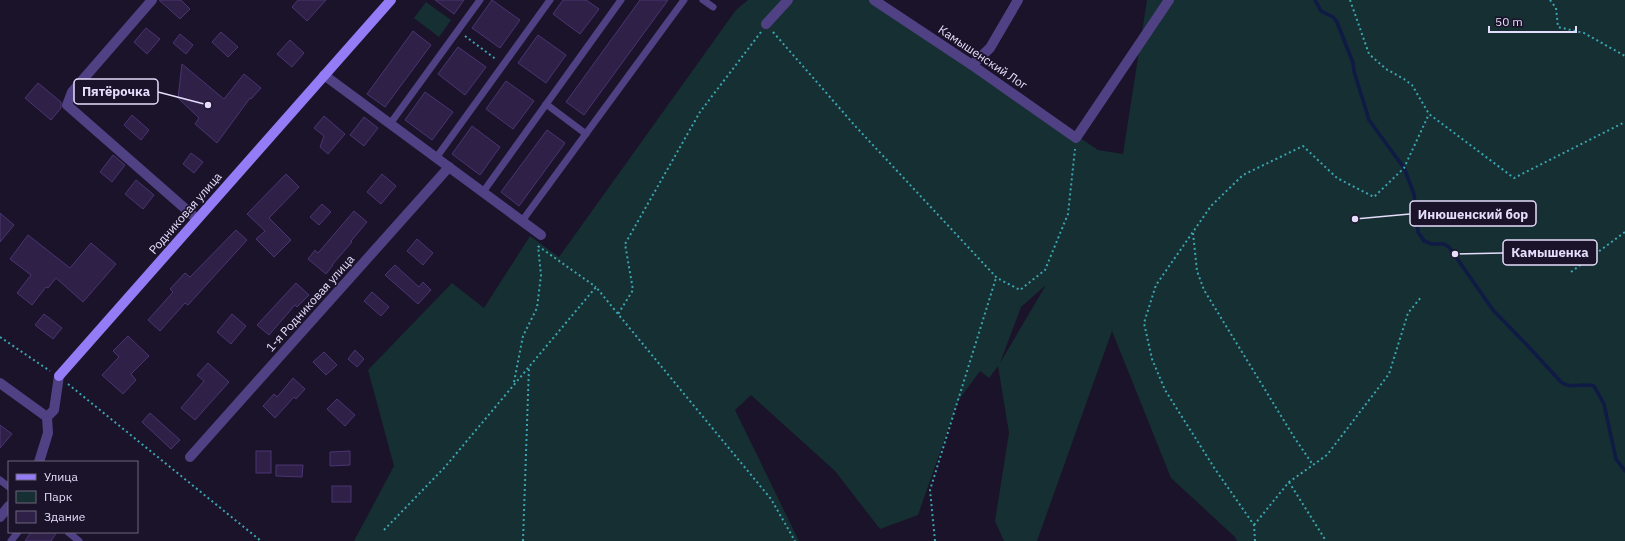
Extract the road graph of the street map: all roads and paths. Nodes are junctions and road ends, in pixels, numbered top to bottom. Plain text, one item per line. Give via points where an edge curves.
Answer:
1 (152, 0) edge
2 (391, 0) edge
3 (480, 0) edge
4 (550, 0) edge
5 (621, 0) edge
6 (684, 0) edge
7 (703, 0) edge
8 (788, 0) edge
9 (874, 0) edge
10 (1018, 0) edge
11 (1169, 0) edge
12 (1350, 0) edge
13 (1550, 0) edge
14 (713, 7) dead end
15 (766, 24) junction
16 (458, 31) junction
17 (1625, 56) edge
18 (504, 64) junction
19 (972, 65) junction
20 (324, 75) junction
21 (546, 104) junction
22 (1429, 114) junction
23 (1625, 122) edge
24 (390, 124) junction
25 (586, 134) junction
26 (1076, 138) junction
27 (436, 158) junction
28 (449, 167) junction
29 (483, 192) junction
30 (197, 219) junction
31 (522, 221) junction
32 (1193, 232) junction
33 (1625, 232) edge
34 (542, 234) dead end
35 (1571, 272) dead end
36 (996, 278) junction
37 (596, 287) junction
38 (1422, 296) dead end
39 (618, 314) junction
40 (0, 337) edge
41 (529, 365) junction
42 (59, 376) junction
43 (0, 383) edge
44 (513, 384) junction
45 (47, 417) junction
46 (190, 457) dead end
47 (39, 461) edge
48 (1313, 465) junction
49 (0, 480) edge
50 (1289, 482) junction
51 (8, 486) edge
52 (8, 507) edge
53 (0, 517) edge
54 (1254, 525) junction
55 (384, 530) dead end
56 (17, 533) edge
57 (69, 533) edge
58 (11, 541) edge
59 (78, 541) edge
60 (261, 541) edge
61 (523, 541) edge
62 (795, 541) edge
63 (934, 541) edge
64 (1255, 541) edge
65 (1326, 541) edge

1 - 30 street via 72,92 66,105
2 - 20 street, Родниковая улица
3 - 16 lane
4 - 18 lane
5 - 21 lane
6 - 25 lane
7 - 14 lane
8 - 15 street
9 - 19 street, Камышенский Лог
10 - 19 street via 990,48
11 - 26 street
12 - 22 path via 1369,54 1412,86
13 - 17 path via 1556,8 1558,27 1584,32
15 - 36 path via 856,128
15 - 39 path via 700,112 625,244 633,290
16 - 18 path
16 - 24 lane
18 - 27 lane
19 - 26 street, Камышенский Лог
20 - 24 street
20 - 30 street, Родниковая улица
21 - 25 lane
21 - 29 lane
22 - 23 path via 1514,178
22 - 32 path via 1404,168 1374,197 1337,178 1303,146 1243,175 1211,206
24 - 27 street
25 - 31 lane
26 - 36 path via 1068,214 1044,270 1020,290
27 - 28 street
28 - 29 street
28 - 46 street, 1-я Родниковая улица
29 - 31 street
30 - 42 street, Родниковая улица
31 - 34 street
32 - 48 path via 1197,271 1204,290
32 - 54 path via 1156,285 1144,323 1152,359 1165,390
33 - 35 path
36 - 63 path via 930,490
37 - 39 path
37 - 41 path
37 - 44 path via 538,246 541,275 537,308 523,336
38 - 48 path via 1408,313 1389,374 1327,455
39 - 62 path via 771,499
40 - 42 path
41 - 44 path
41 - 61 path
42 - 45 street via 54,410
42 - 60 path
43 - 45 street
44 - 55 path via 445,467
45 - 47 street via 48,433
48 - 50 path
49 - 51 lane
50 - 54 path
50 - 65 path
52 - 53 street
54 - 64 path
56 - 58 lane
57 - 59 lane

